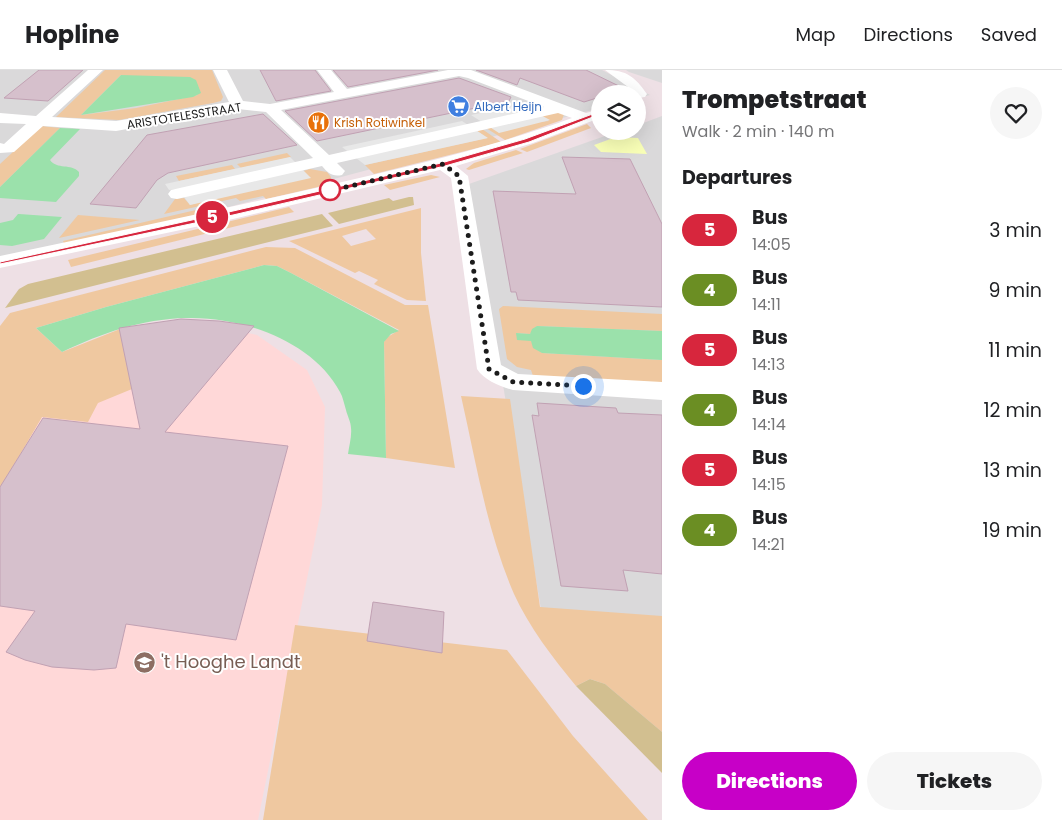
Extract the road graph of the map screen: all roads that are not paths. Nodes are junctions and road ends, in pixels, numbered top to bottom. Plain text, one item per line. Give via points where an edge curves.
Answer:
1 (96, 70) edge
2 (220, 70) edge
3 (324, 70) edge
4 (612, 70) edge
5 (442, 72) edge
6 (635, 85) edge
7 (343, 94) junction
8 (238, 106) junction
9 (270, 108) junction
10 (559, 108) junction
11 (591, 115) edge
12 (591, 116) edge
13 (0, 118) edge
14 (41, 120) junction
15 (0, 148) edge
16 (327, 162) junction
17 (443, 164) junction
18 (351, 185) junction
19 (178, 194) dead end
20 (0, 262) edge
21 (662, 391) edge

1 - 14 street
2 - 8 street
3 - 7 street
4 - 6 street
5 - 7 street, ARISTOTELESSTRAAT
5 - 10 street, ARISTOTELESSTRAAT via 471,74
7 - 9 street, ARISTOTELESSTRAAT
8 - 9 street, ARISTOTELESSTRAAT
8 - 14 street, ARISTOTELESSTRAAT via 116,126
9 - 16 street
10 - 11 street, ARISTOTELESSTRAAT
10 - 16 street
12 - 17 street via 527,140
13 - 14 street, ARISTOTELESSTRAAT
14 - 15 street via 8,149
16 - 18 street
16 - 19 street
17 - 18 street
17 - 21 street via 459,176 489,369 513,382
18 - 20 street

